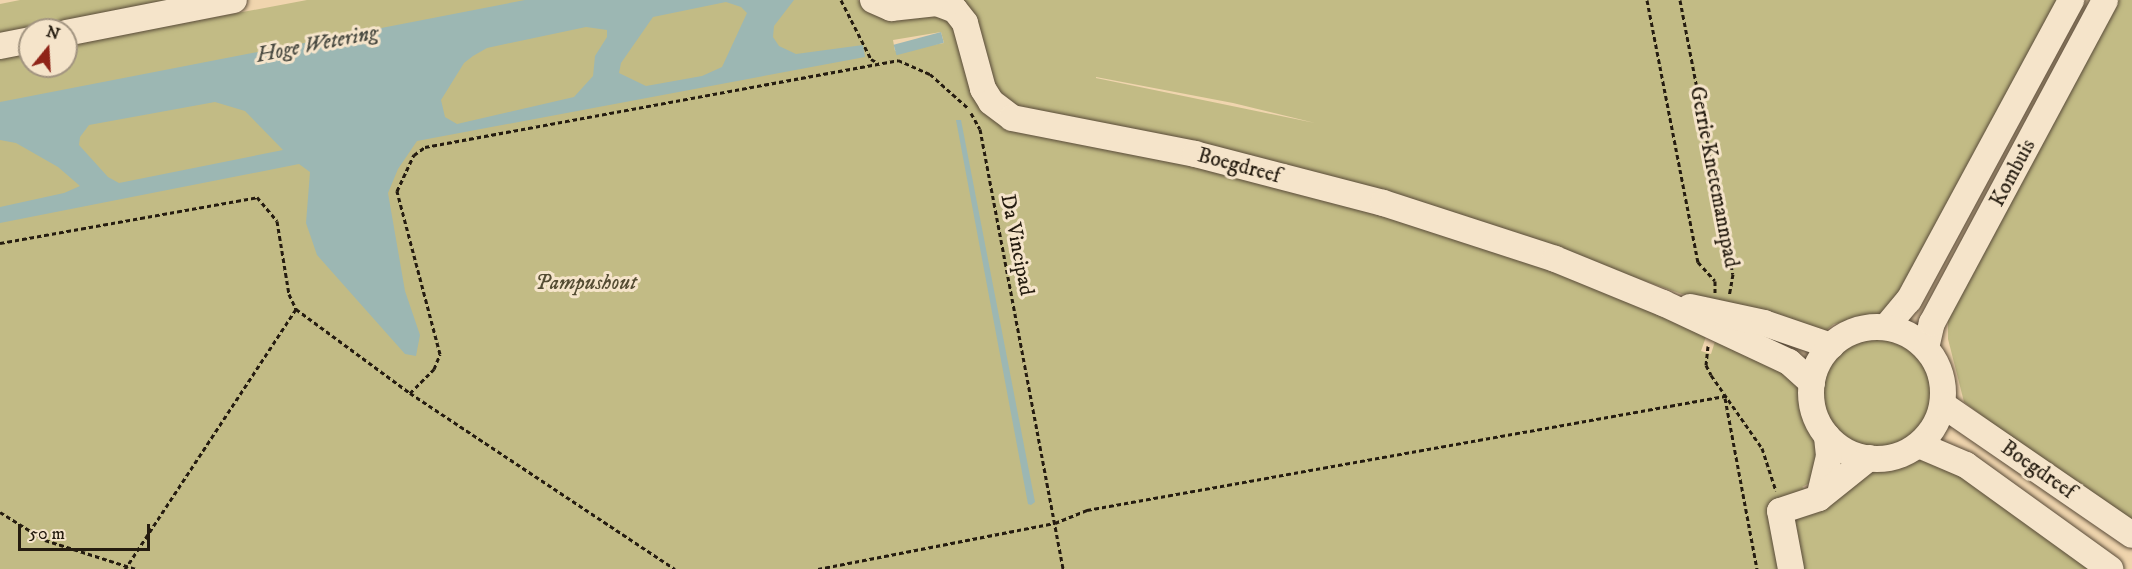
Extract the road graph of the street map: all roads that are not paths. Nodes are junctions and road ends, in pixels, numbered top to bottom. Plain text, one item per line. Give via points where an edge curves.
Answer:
1 (234, 0) edge
2 (873, 0) edge
3 (2071, 0) edge
4 (2105, 0) edge
5 (78, 31) edge
6 (18, 42) edge
7 (0, 46) edge
8 (1719, 321) junction
9 (1886, 327) junction
10 (1831, 346) junction
11 (1926, 348) junction
12 (1812, 383) junction
13 (1943, 405) junction
14 (1827, 436) junction
15 (1919, 445) junction
16 (1869, 458) junction
17 (1819, 498) junction
18 (2132, 535) edge
19 (1791, 569) edge
20 (2110, 569) edge

1 - 5 street
2 - 8 street, Boegdreef via 891,8 937,3 954,9 965,23 983,89 1001,111 1024,123 1195,153 1383,203 1555,259
3 - 9 street, Kombuis via 1909,300
4 - 11 street, Kombuis via 1932,323
6 - 7 street
8 - 10 street, Boegdreef
8 - 12 street, Boegdreef via 1789,362
9 - 10 street via 1866,328
9 - 11 street via 1908,335
10 - 12 street via 1818,363
11 - 13 street via 1938,365
12 - 14 street via 1812,405
13 - 15 street via 1934,428
13 - 18 street, Boegdreef
14 - 16 street via 1854,455
14 - 17 street via 1829,456
15 - 16 street via 1899,456
15 - 20 street, Boegdreef via 1966,465
16 - 17 street
17 - 19 street via 1780,511

